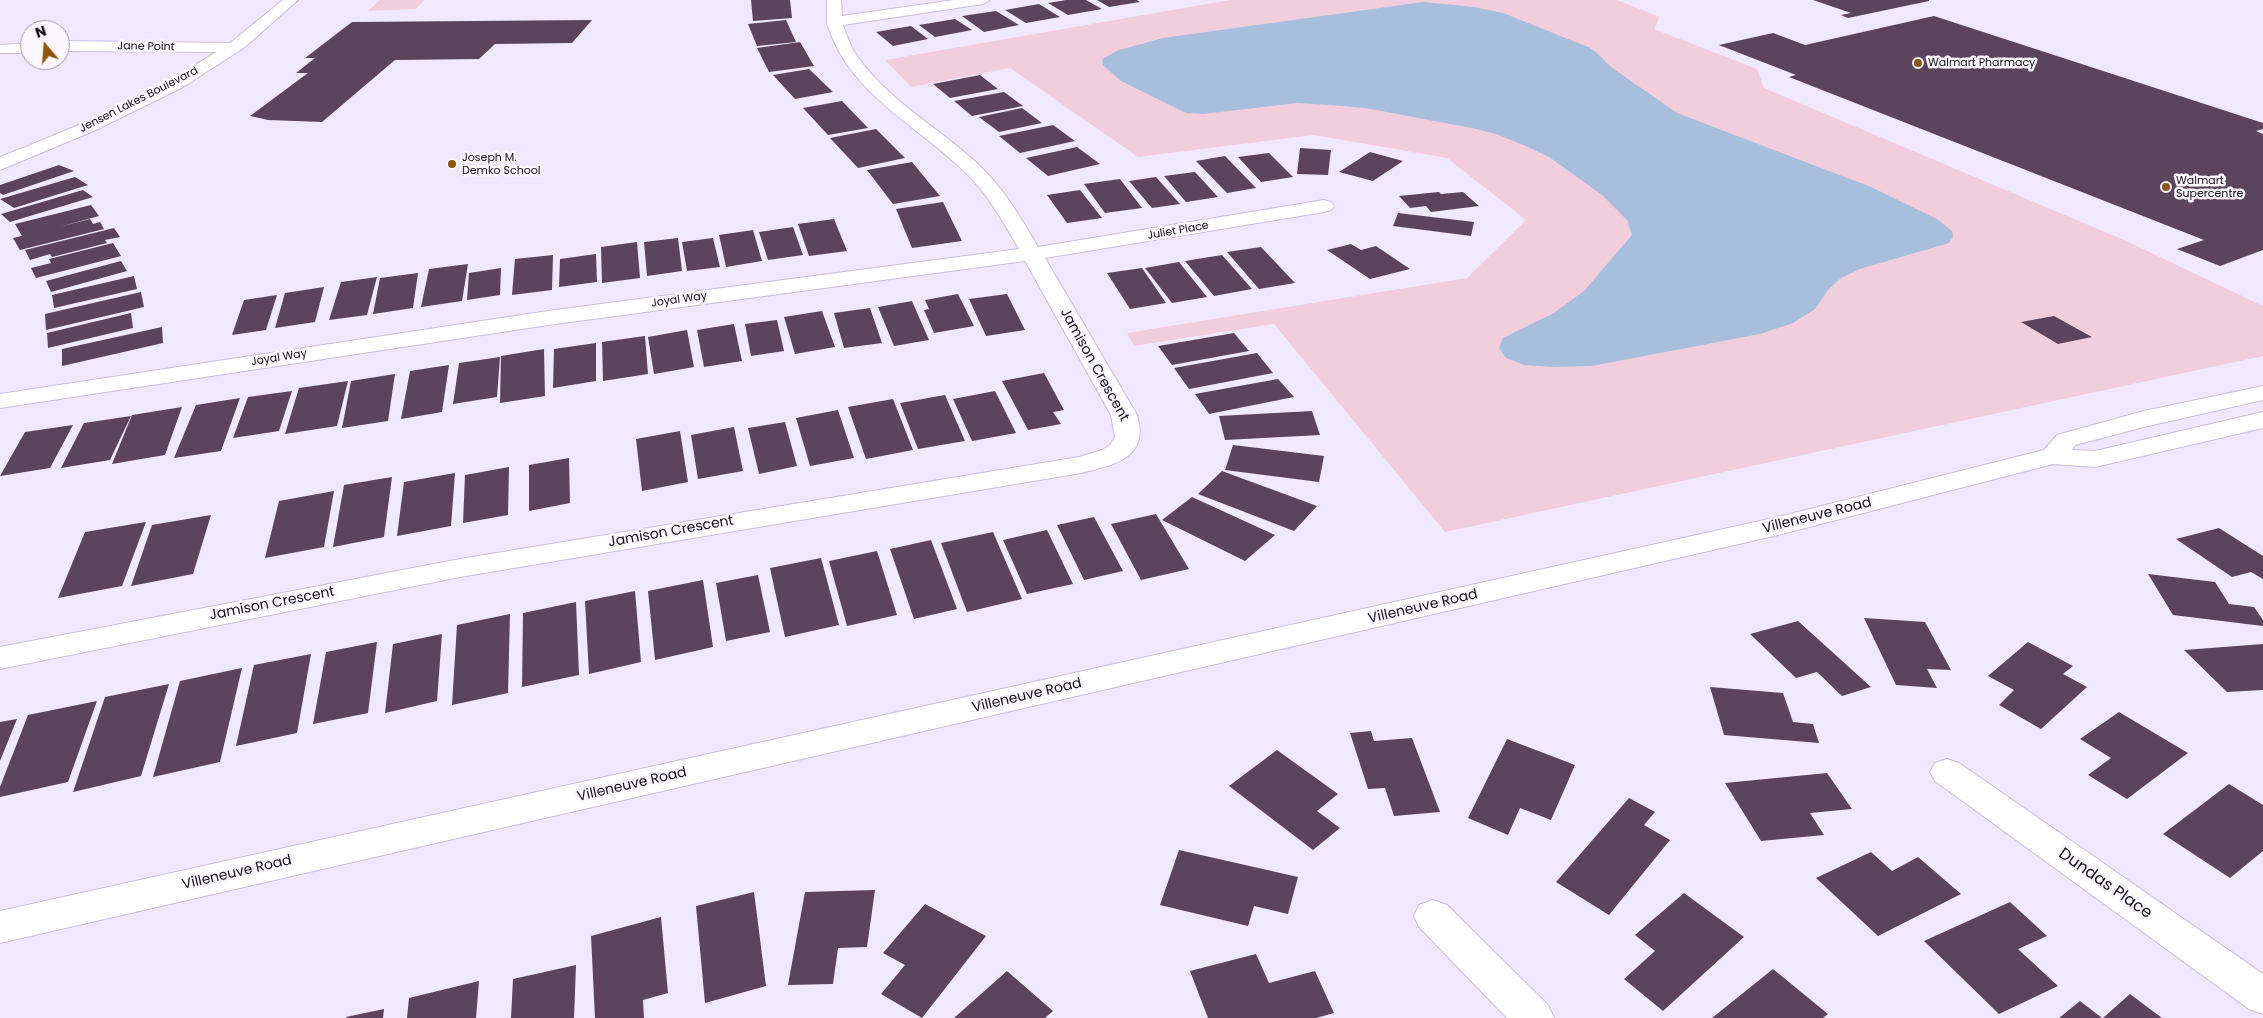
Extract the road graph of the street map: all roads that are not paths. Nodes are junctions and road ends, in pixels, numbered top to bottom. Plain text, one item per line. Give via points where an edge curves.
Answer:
1 (291, 0) edge
2 (834, 0) edge
3 (983, 0) edge
4 (834, 22) junction
5 (70, 46) edge
6 (20, 48) edge
7 (233, 48) junction
8 (4, 49) dead end
9 (0, 164) edge
10 (1324, 206) dead end
11 (1031, 254) junction
12 (2263, 393) edge
13 (0, 401) edge
14 (2263, 420) edge
15 (2053, 456) junction
16 (0, 658) edge
17 (1947, 772) dead end
18 (1433, 916) dead end
19 (0, 927) edge
20 (2263, 996) edge
21 (1534, 1018) edge

1 - 7 street, Jensen Lakes Boulevard
2 - 4 street
3 - 4 street
4 - 11 street via 840,42 851,60 878,90 981,177 1005,208
5 - 7 street, Jane Point
6 - 8 street
7 - 9 street, Jensen Lakes Boulevard via 136,104
10 - 11 street, Juliet Place
11 - 13 street, Joyal Way via 548,318
11 - 16 street, Jamison Crescent via 1130,430 1123,448 1111,455 1081,465 460,568
12 - 15 street via 2066,440
14 - 15 street, Villeneuve Road via 2095,459
15 - 19 street, Villeneuve Road via 1778,526
17 - 20 street, Dundas Place
18 - 21 street

